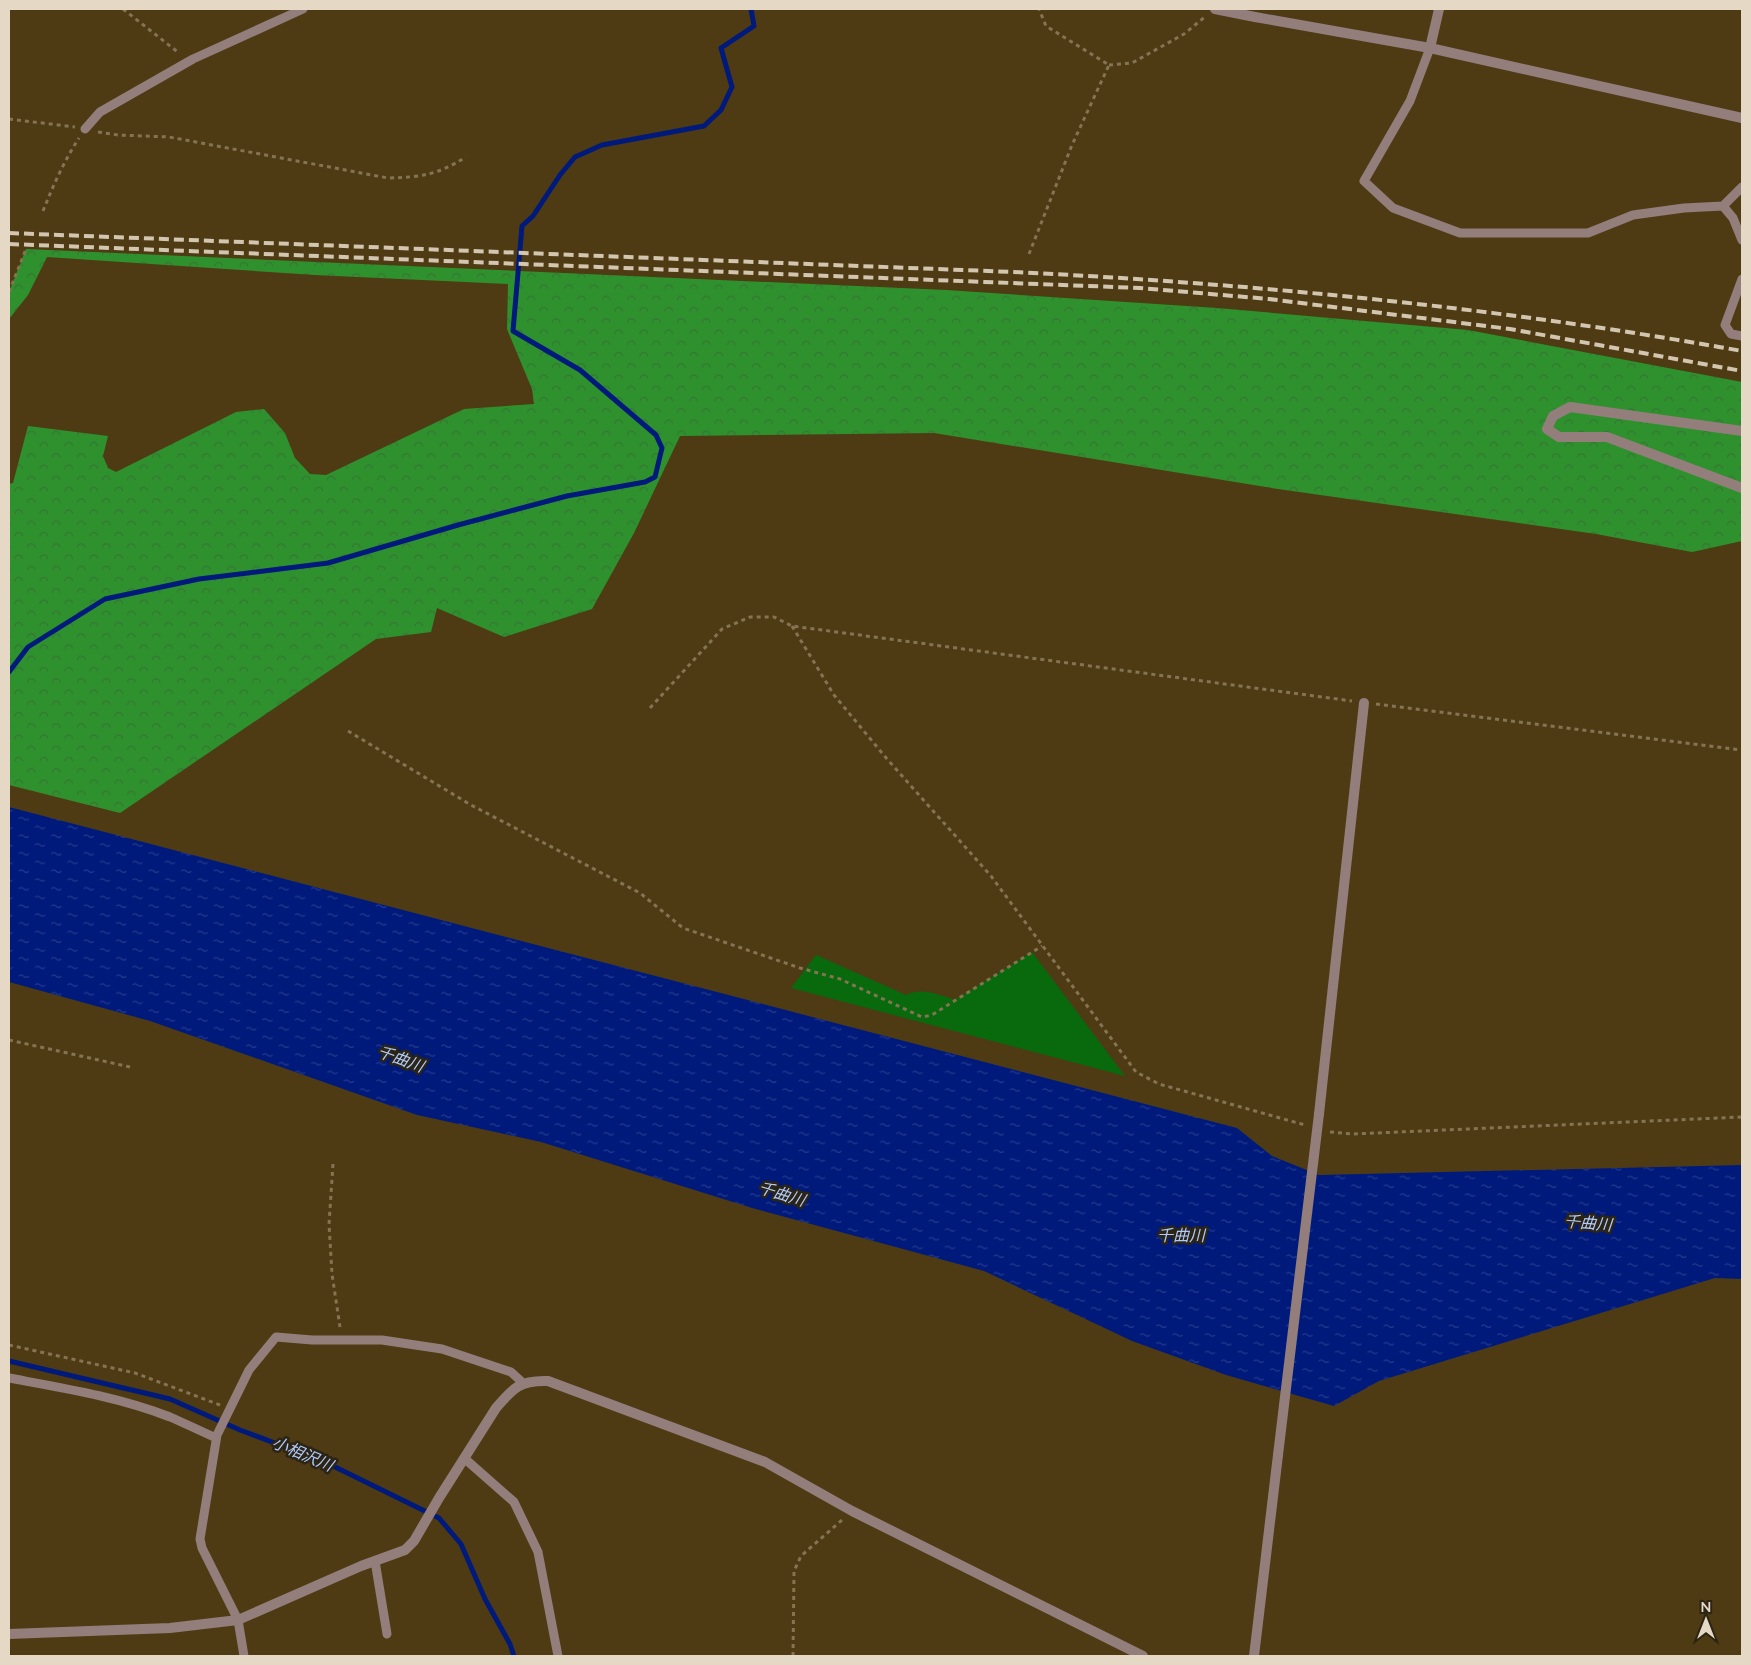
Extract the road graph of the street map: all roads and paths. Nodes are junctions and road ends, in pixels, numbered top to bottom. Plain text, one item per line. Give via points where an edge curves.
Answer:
1 (123, 9) edge
2 (303, 9) edge
3 (1039, 9) edge
4 (1439, 9) edge
5 (1211, 12) edge
6 (1258, 13) edge
7 (1430, 48) junction
8 (189, 62) junction
9 (1109, 65) junction
10 (1742, 118) edge
11 (9, 119) edge
12 (85, 129) junction
13 (466, 158) dead end
14 (1742, 187) edge
15 (1723, 206) junction
16 (43, 212) dead end
17 (1742, 240) edge
18 (26, 249) dead end
19 (1030, 254) dead end
20 (1742, 279) edge
21 (9, 292) edge
22 (1742, 336) edge
23 (1742, 431) edge
24 (1742, 488) edge
25 (792, 626) junction
26 (1364, 703) junction
27 (650, 708) dead end
28 (348, 731) dead end
29 (1742, 750) edge
30 (1042, 946) junction
31 (9, 1040) edge
32 (130, 1067) dead end
33 (1742, 1117) edge
34 (1306, 1126) dead end
35 (1324, 1131) dead end
36 (333, 1164) dead end
37 (342, 1340) junction
38 (9, 1345) edge
39 (9, 1378) edge
40 (523, 1383) junction
41 (228, 1411) junction
42 (216, 1436) junction
43 (464, 1458) junction
44 (852, 1511) junction
45 (375, 1561) junction
46 (238, 1620) junction
47 (9, 1634) edge
48 (387, 1634) dead end
49 (244, 1656) edge
50 (558, 1656) edge
51 (793, 1656) edge
52 (1143, 1656) edge
53 (1254, 1656) edge

1 - 8 path
2 - 8 lane
3 - 9 path via 1046,26
4 - 7 street
5 - 6 street
5 - 9 path via 1184,34 1132,64
6 - 7 street
7 - 10 street
7 - 15 lane via 1410,101 1364,181 1393,208 1460,232 1588,233 1634,215
8 - 12 lane via 100,112
9 - 19 path via 1072,145
11 - 12 path
12 - 13 path via 118,135 169,137 388,178 424,176 446,170
12 - 16 path via 71,150
14 - 15 lane
15 - 17 lane via 1733,218
18 - 21 path
20 - 22 lane via 1725,325 1731,334
23 - 24 street via 1570,407 1553,416 1547,429 1559,437 1608,437
25 - 26 path
25 - 27 path via 774,617 750,617 722,629
25 - 30 path via 834,695 991,876
26 - 29 path
26 - 53 street, bridge
28 - 30 path via 471,805 640,893 683,928 840,979 922,1016 932,1015
30 - 34 path via 1136,1072 1159,1084
31 - 32 path
33 - 35 path via 1353,1134
36 - 37 path via 329,1224 332,1274
37 - 40 lane via 382,1340 442,1349 511,1372
37 - 41 lane via 276,1338 249,1370
38 - 41 path via 135,1374
39 - 42 lane via 134,1406
40 - 43 street via 496,1408
40 - 44 street via 548,1381 765,1462
41 - 42 lane
42 - 46 lane via 200,1539
43 - 45 street via 414,1541 405,1550
43 - 50 lane via 514,1502 538,1552
44 - 51 path via 801,1556 794,1571
44 - 52 street
45 - 46 street
45 - 48 lane
46 - 47 street via 170,1628
46 - 49 lane

